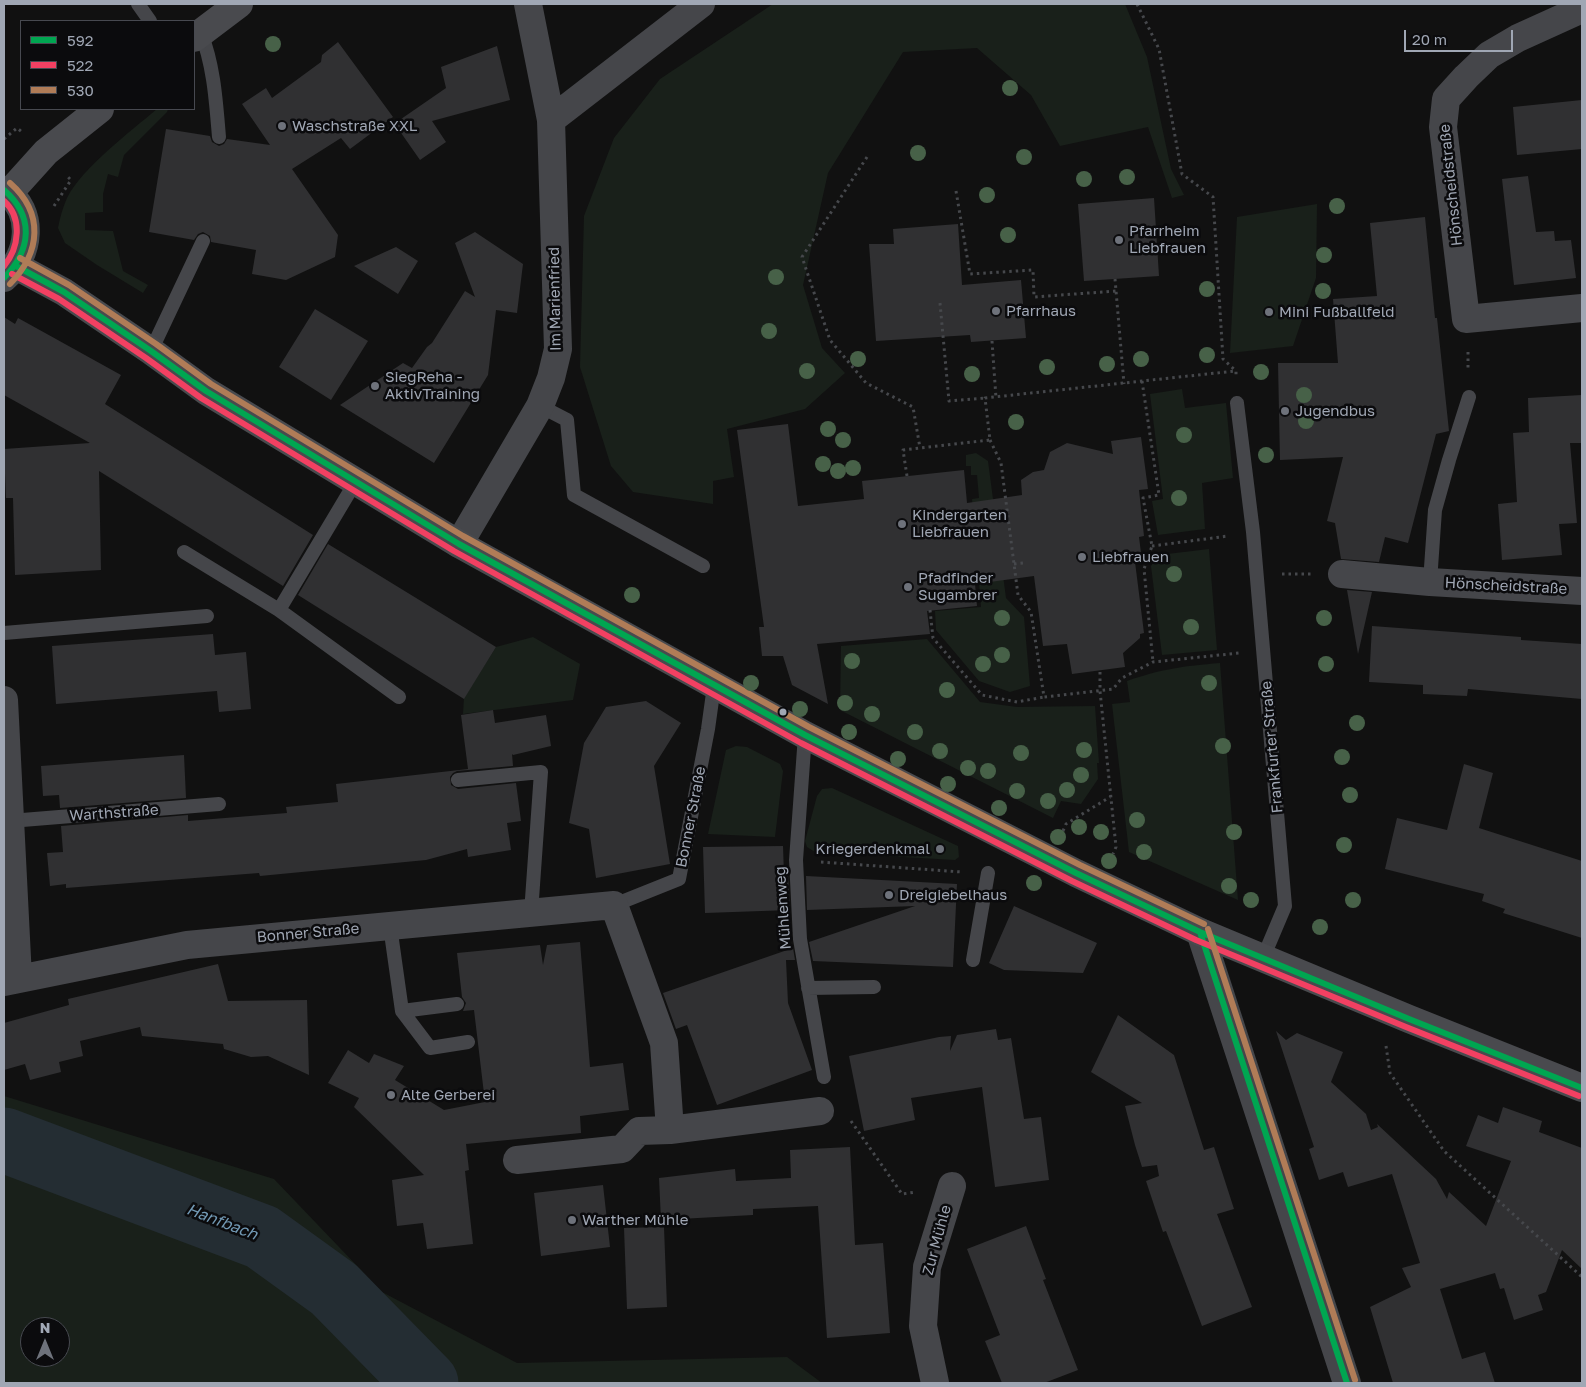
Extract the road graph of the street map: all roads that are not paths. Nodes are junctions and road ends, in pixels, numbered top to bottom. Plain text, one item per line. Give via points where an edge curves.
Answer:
1 (138, 4) edge
2 (239, 4) edge
3 (528, 4) edge
4 (701, 4) edge
5 (1582, 9) edge
6 (149, 20) edge
7 (197, 36) edge
8 (99, 110) edge
9 (551, 120) junction
10 (219, 137) dead end
11 (6, 191) edge
12 (202, 241) dead end
13 (10, 272) edge
14 (1582, 308) edge
15 (151, 350) junction
16 (1469, 397) road end
17 (1237, 403) dead end
18 (540, 406) junction
19 (356, 481) junction
20 (459, 544) junction
21 (184, 552) dead end
22 (703, 566) dead end
23 (1342, 574) dead end
24 (1430, 582) junction
25 (1582, 591) edge
26 (279, 610) junction
27 (207, 616) dead end
28 (4, 632) edge
29 (714, 686) junction
30 (399, 696) dead end
31 (4, 700) edge
32 (805, 735) junction
33 (458, 780) dead end
34 (219, 804) dead end
35 (10, 821) junction
36 (988, 874) road end
37 (614, 905) junction
38 (532, 913) junction
39 (390, 926) junction
40 (1200, 932) junction
41 (1263, 958) junction
42 (973, 960) dead end
43 (11, 980) edge
44 (874, 987) dead end
45 (808, 988) junction
46 (457, 1004) dead end
47 (402, 1011) junction
48 (468, 1042) dead end
49 (824, 1077) dead end
50 (1582, 1088) edge
51 (820, 1111) road end
52 (670, 1130) junction
53 (517, 1160) dead end
54 (952, 1186) road end
55 (935, 1383) edge
56 (1347, 1383) edge

1 - 6 lane
2 - 7 main road
3 - 9 street, Im Marienfried
4 - 9 street
5 - 14 street, Hönscheidstraße via 1518,38 1490,55 1446,99 1443,127 1466,319
7 - 10 lane via 208,52
8 - 11 main road via 46,152
9 - 18 street, Im Marienfried via 558,349
11 - 13 main road via 19,206 25,220 26,236 24,252
12 - 15 lane
13 - 15 main road via 64,292
15 - 19 main road via 206,390
16 - 24 lane, Hönscheidstraße via 1435,510
17 - 41 lane, Frankfurter Straße via 1253,532 1285,906
18 - 20 street, Im Marienfried
18 - 22 lane via 567,420 574,495
19 - 20 main road
19 - 26 lane
20 - 29 main road
21 - 26 lane
23 - 24 street, Hönscheidstraße
24 - 25 street, Hönscheidstraße
26 - 30 lane
27 - 28 lane
29 - 32 main road
29 - 37 lane, Bonner Straße via 679,879
31 - 35 street
32 - 40 main road via 1076,873
32 - 45 lane, Mühlenweg via 796,860 800,939
33 - 38 lane via 541,772
34 - 35 lane, Warthstraße
35 - 43 street
36 - 42 lane
37 - 38 street, Bonner Straße
37 - 52 street via 664,1043
38 - 39 street, Bonner Straße
39 - 43 street, Bonner Straße via 187,945
39 - 47 lane
40 - 41 main road
40 - 56 street
41 - 50 main road
44 - 45 lane
45 - 49 lane, Mühlenweg
46 - 47 lane
47 - 48 lane via 430,1048
51 - 52 street
52 - 53 street via 640,1131 622,1149
54 - 55 street, Zur Mühle via 927,1267 923,1326

